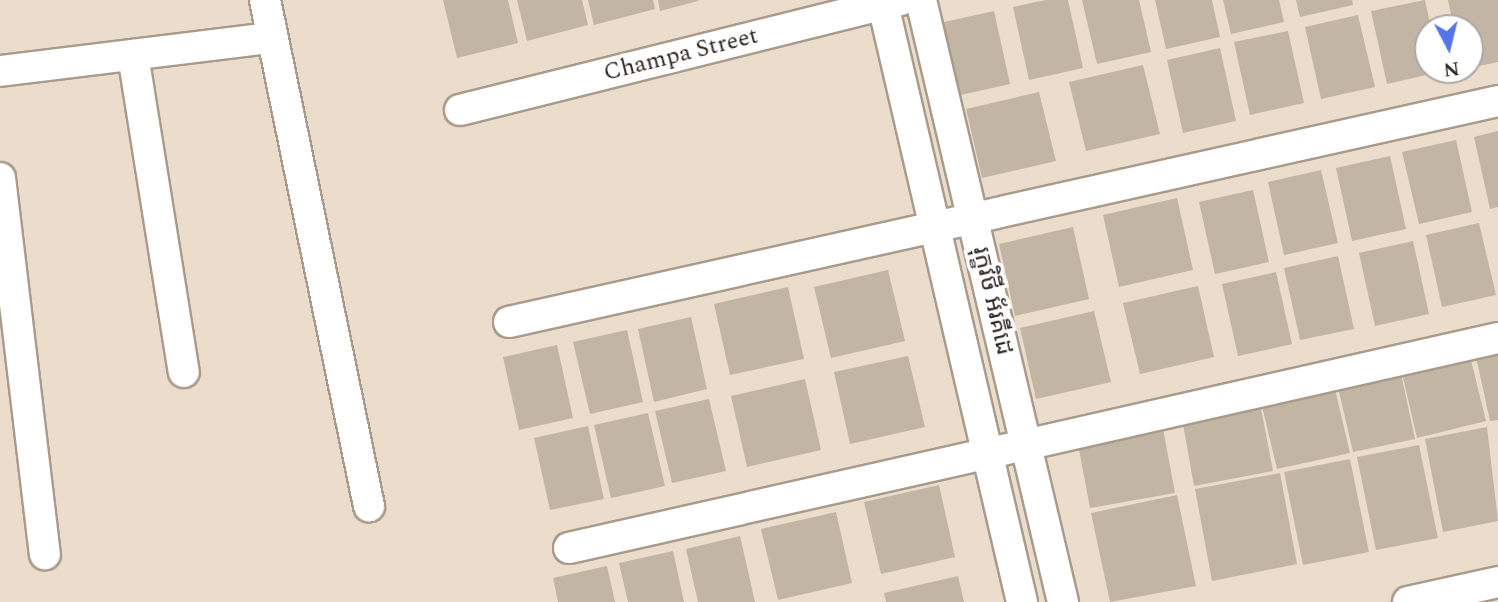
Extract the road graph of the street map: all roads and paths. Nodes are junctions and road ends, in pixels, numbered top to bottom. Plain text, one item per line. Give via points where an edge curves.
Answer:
1 (265, 0) edge
2 (921, 0) edge
3 (889, 1) edge
4 (270, 38) junction
5 (133, 55) junction
6 (0, 71) edge
7 (1498, 101) edge
8 (460, 110) dead end
9 (0, 178) edge
10 (972, 218) junction
11 (934, 226) junction
12 (509, 322) dead end
13 (1498, 338) edge
14 (184, 372) dead end
15 (1025, 443) junction
16 (987, 453) junction
17 (369, 506) dead end
18 (569, 548) dead end
19 (45, 554) dead end
20 (1498, 582) edge
21 (1022, 602) edge
22 (1063, 602) edge
23 (1408, 602) edge

1 - 4 street
2 - 10 street, រុក្ខវិថី អ័រគីដេ
3 - 8 street, Champa Street
3 - 11 street, រុក្ខវិថី អ័រគីដេ
4 - 5 street
4 - 17 street
5 - 6 street
5 - 14 street
7 - 10 street
9 - 19 street
10 - 11 street
10 - 15 street, រុក្ខវិថី អ័រគីដេ
11 - 12 street
11 - 16 street, រុក្ខវិថី អ័រគីដេ
13 - 15 street
15 - 16 street
15 - 22 street, រុក្ខវិថី អ័រគីដេ
16 - 18 street
16 - 21 street, រុក្ខវិថី អ័រគីដេ
20 - 23 street

